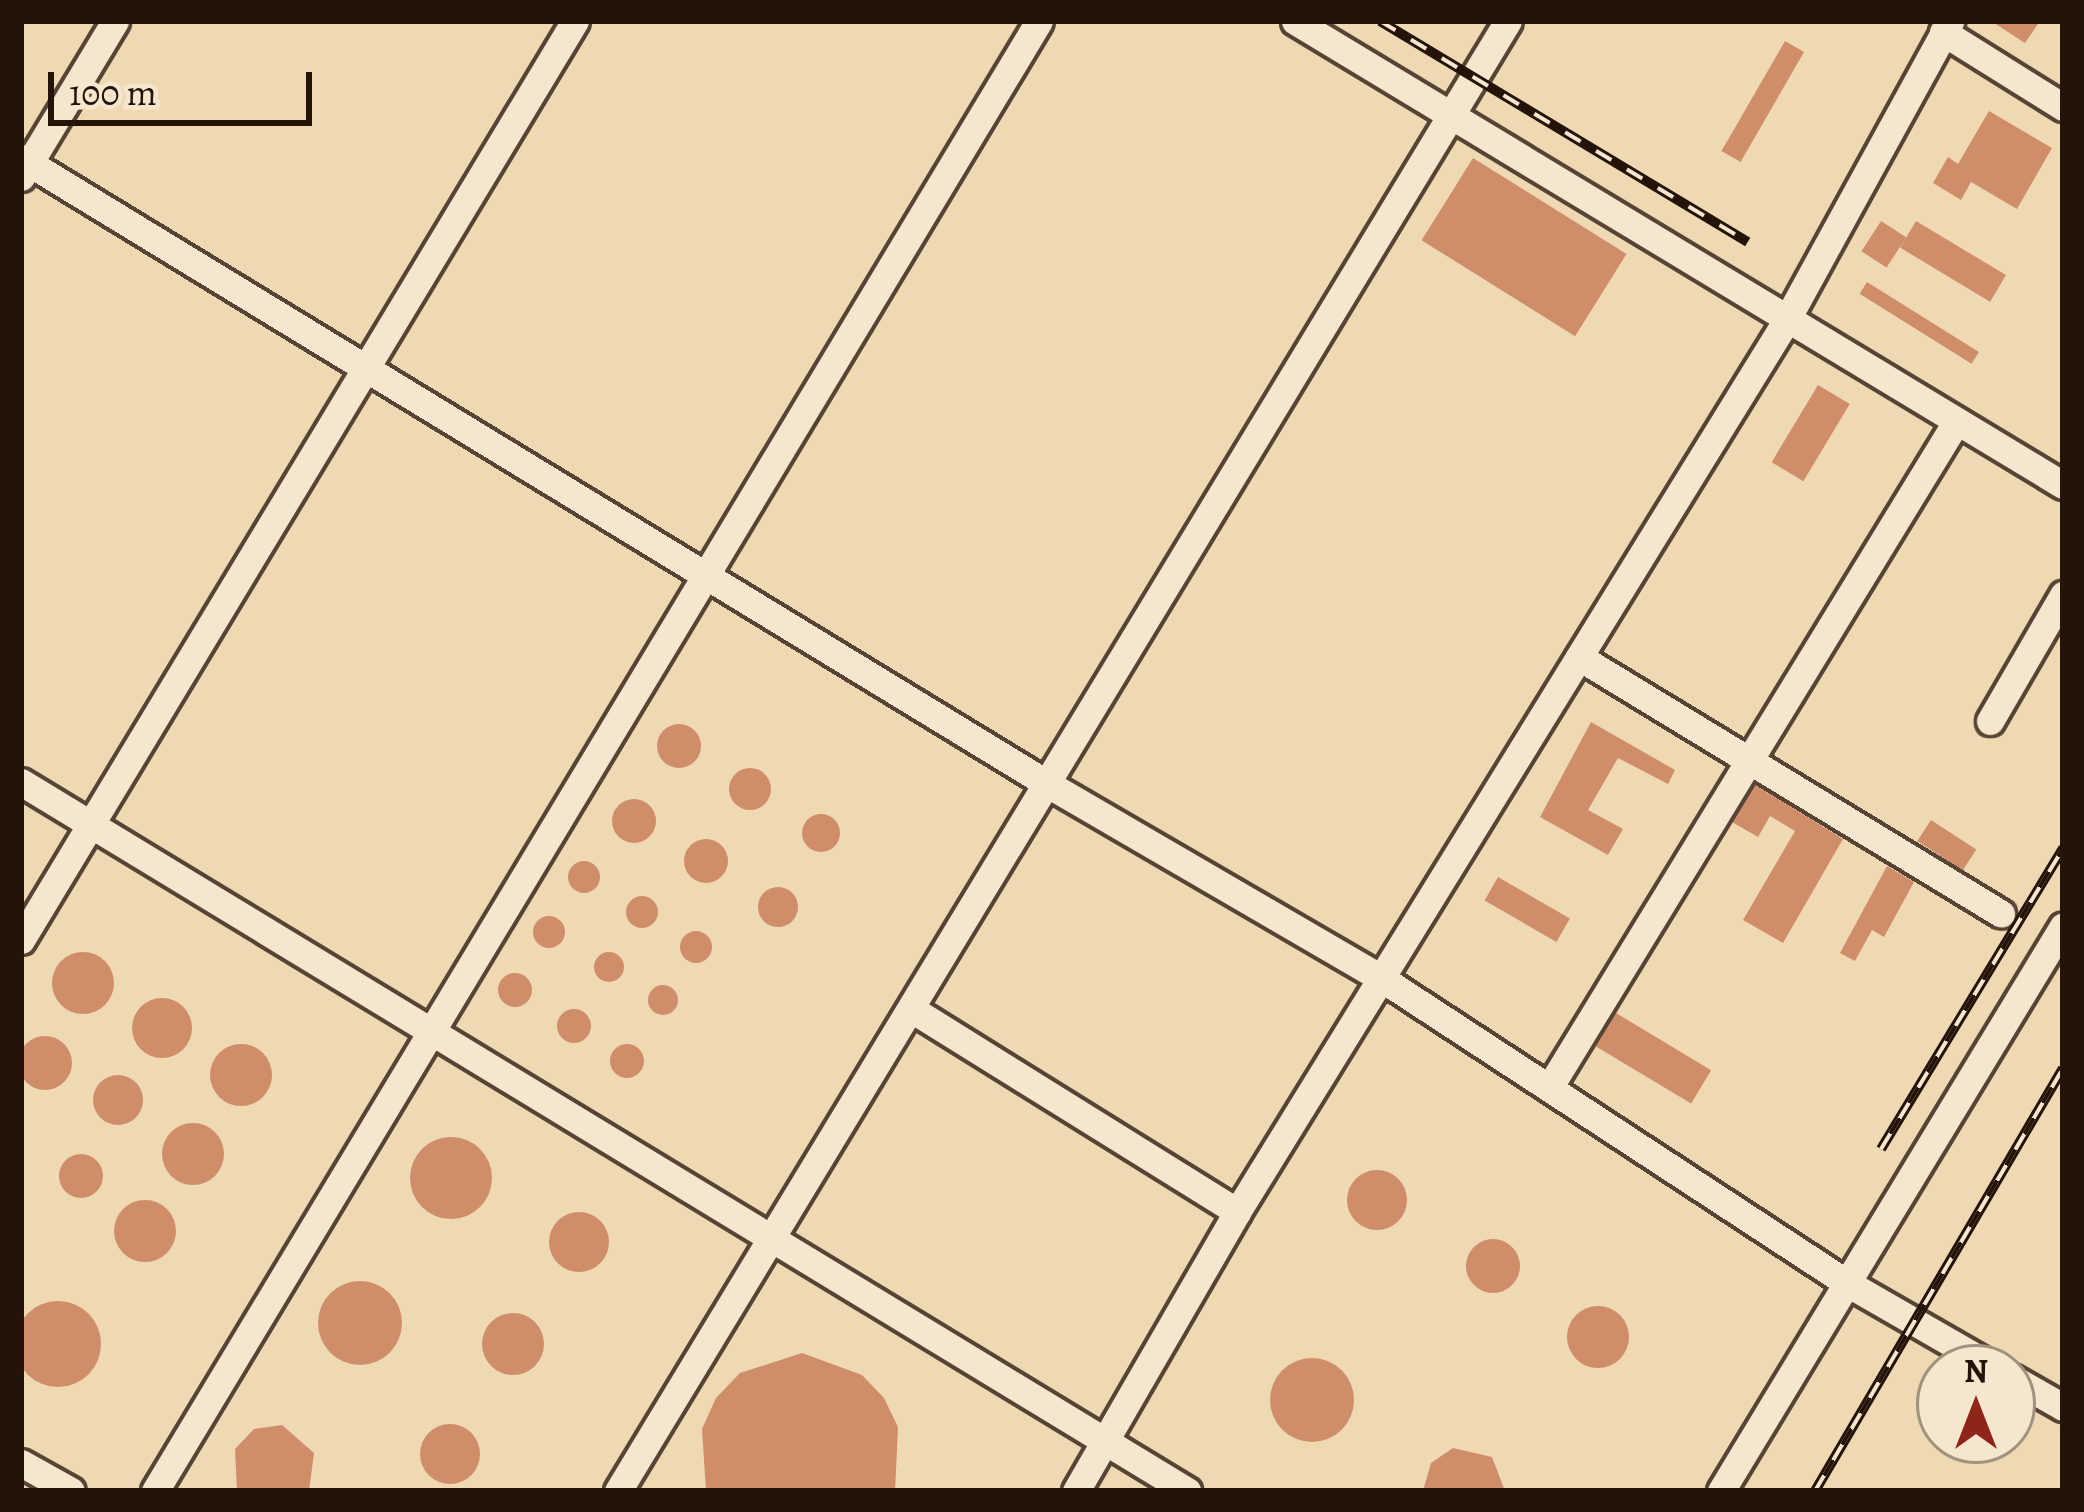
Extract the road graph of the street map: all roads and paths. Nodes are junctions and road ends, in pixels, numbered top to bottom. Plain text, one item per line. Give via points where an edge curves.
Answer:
1 (115, 21) edge
2 (575, 21) edge
3 (1039, 21) edge
4 (1295, 21) edge
5 (1508, 21) edge
6 (1946, 27) edge
7 (2063, 107) edge
8 (1451, 115) junction
9 (24, 166) edge
10 (1786, 321) junction
11 (361, 368) junction
12 (1956, 422) junction
13 (2063, 485) edge
14 (707, 578) junction
15 (2063, 595) edge
16 (1579, 657) junction
17 (1990, 721) dead end
18 (1748, 761) junction
19 (21, 782) edge
20 (1046, 783) junction
21 (90, 824) junction
22 (2001, 914) dead end
23 (2063, 926) edge
24 (21, 940) edge
25 (1381, 978) junction
26 (913, 1010) junction
27 (431, 1027) junction
28 (1550, 1088) junction
29 (1237, 1213) junction
30 (772, 1233) junction
31 (1847, 1283) junction
32 (1953, 1344) edge
33 (2036, 1392) edge
34 (2063, 1407) edge
35 (1107, 1441) junction
36 (21, 1463) edge
37 (71, 1491) edge
38 (155, 1491) edge
39 (618, 1491) edge
40 (1076, 1491) edge
41 (1187, 1491) edge
42 (1721, 1491) edge

1 - 9 lane
2 - 11 lane
3 - 14 lane
4 - 8 lane
5 - 8 lane
6 - 7 lane
6 - 10 lane
8 - 10 lane
8 - 20 lane
9 - 11 lane
10 - 12 lane
10 - 16 lane
11 - 14 lane
11 - 21 lane
12 - 13 lane
12 - 18 lane
14 - 20 lane
14 - 27 lane
15 - 17 lane
16 - 18 lane
16 - 25 lane
18 - 22 lane
18 - 28 lane
19 - 21 lane
20 - 25 lane
20 - 26 lane
21 - 24 lane
21 - 27 lane
23 - 31 lane
25 - 28 lane
25 - 29 lane
26 - 29 lane
26 - 30 lane
27 - 30 lane
27 - 38 lane
28 - 31 lane
29 - 35 lane
30 - 35 lane
30 - 39 lane
31 - 32 lane
31 - 42 lane
33 - 34 lane
35 - 40 lane
35 - 41 lane
36 - 37 lane

